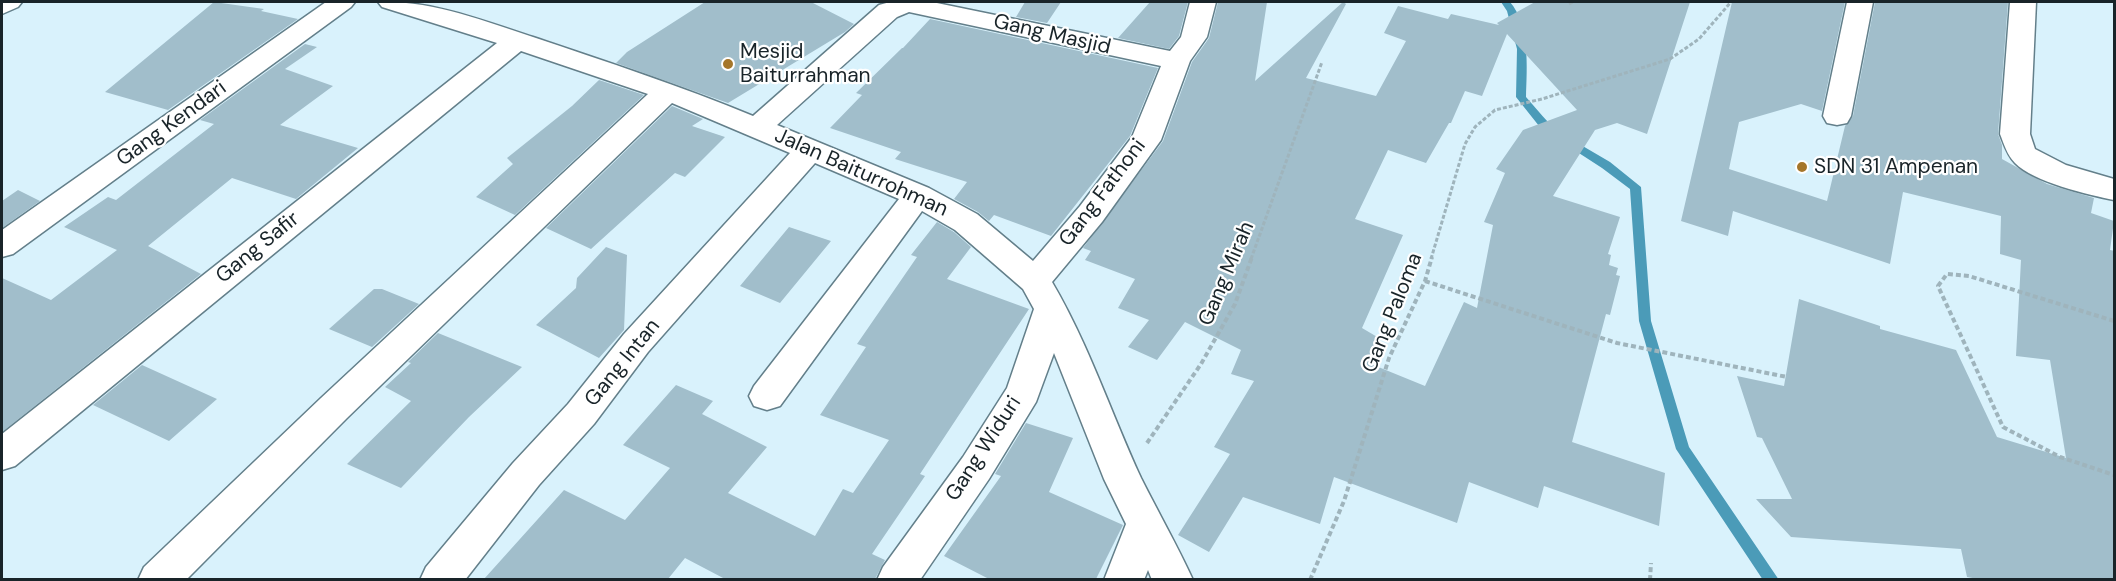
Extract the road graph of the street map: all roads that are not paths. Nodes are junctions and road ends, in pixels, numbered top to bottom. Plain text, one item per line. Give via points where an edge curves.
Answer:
1 (9, 2) edge
2 (342, 2) edge
3 (391, 2) edge
4 (1203, 2) edge
5 (1860, 2) edge
6 (2023, 2) edge
7 (2, 6) edge
8 (515, 42) junction
9 (1177, 61) junction
10 (668, 92) junction
11 (1837, 116) dead end
12 (758, 127) junction
13 (810, 150) junction
14 (2115, 190) edge
15 (918, 195) junction
16 (2, 246) edge
17 (1043, 295) junction
18 (767, 396) dead end
19 (2, 455) edge
20 (1145, 524) junction
21 (158, 579) edge
22 (440, 579) edge
23 (897, 579) edge
24 (1124, 579) edge
25 (1173, 579) edge

1 - 7 street
2 - 16 street, Gang Kendari
3 - 8 street, Jalan Baiturrohman
4 - 9 street, Gang Fathoni via 1194,37
5 - 11 street
6 - 14 street via 2015,134 2020,149 2026,157 2048,168
8 - 10 street, Jalan Baiturrohman
8 - 19 street, Gang Safir
9 - 12 street, Gang Masjid via 907,4 888,11
9 - 17 street, Gang Fathoni via 1146,140 1091,214
10 - 12 street, Jalan Baiturrohman
10 - 21 street
12 - 13 street, Jalan Baiturrohman
13 - 15 street, Jalan Baiturrohman
13 - 22 street, Gang Intan via 636,342 581,414
15 - 17 street, Jalan Baiturrohman via 966,222
15 - 18 street
17 - 20 street, Jalan Baiturrohman
17 - 23 street, Gang Widuri via 1023,392 976,468
20 - 24 street
20 - 25 street, Jalan Baiturrohman

